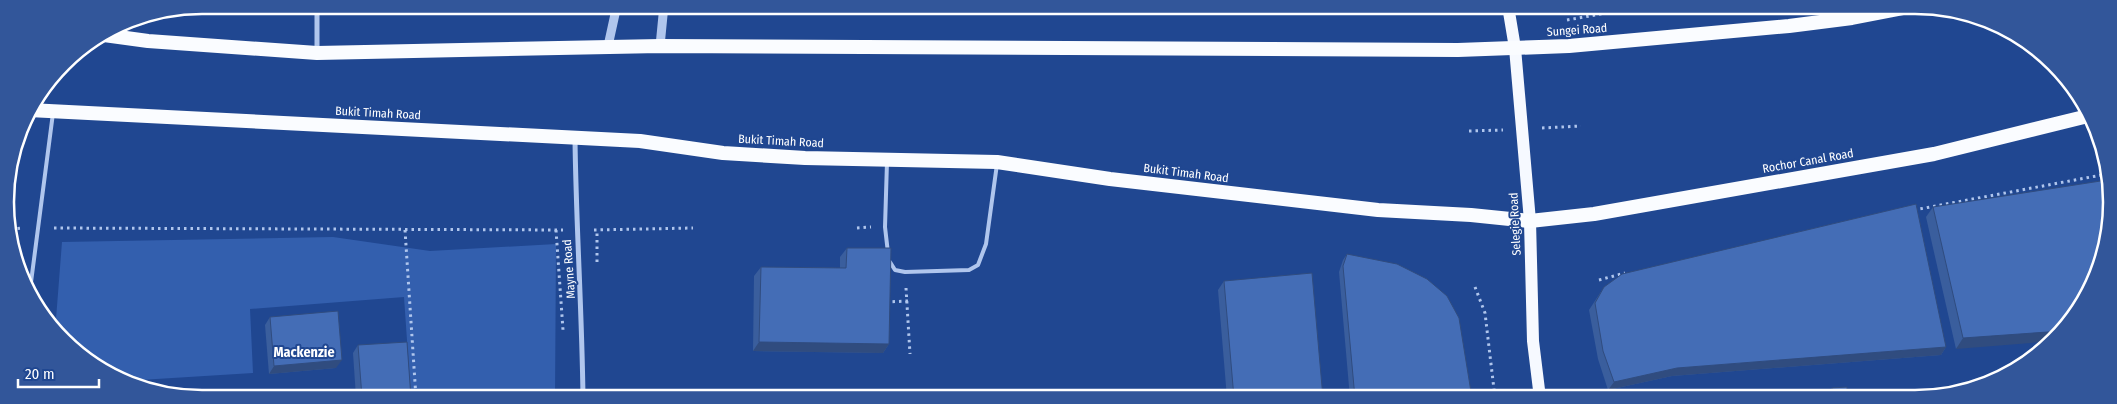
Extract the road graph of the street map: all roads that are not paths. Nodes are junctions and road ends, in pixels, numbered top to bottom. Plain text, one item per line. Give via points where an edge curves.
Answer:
1 (318, 14) edge
2 (615, 14) edge
3 (663, 14) edge
4 (1509, 14) edge
5 (1842, 14) edge
6 (113, 36) edge
7 (608, 46) junction
8 (660, 46) junction
9 (1515, 48) junction
10 (317, 53) junction
11 (38, 110) edge
12 (53, 111) junction
13 (2083, 117) edge
14 (574, 139) junction
15 (887, 160) junction
16 (997, 162) junction
17 (1530, 221) junction
18 (31, 281) edge
19 (584, 390) edge
20 (1539, 390) edge

1 - 10 street
2 - 7 street
3 - 8 street
4 - 9 main road, Selegie Road
5 - 9 highway, Sungei Road via 1789,26
6 - 10 highway
7 - 8 highway
7 - 10 highway
8 - 9 highway
9 - 17 main road, Selegie Road
11 - 12 highway, Bukit Timah Road
12 - 14 highway, Bukit Timah Road
12 - 18 lane
13 - 17 highway, Rochor Canal Road via 1934,154 1594,214
14 - 15 highway, Bukit Timah Road via 640,140 723,153
14 - 19 street, Mayne Road
15 - 16 highway, Bukit Timah Road
15 - 16 lane via 885,226 888,257 895,270 905,272 969,270 978,265 986,244
16 - 17 highway, Bukit Timah Road via 1378,210
17 - 20 main road, Selegie Road via 1533,341

